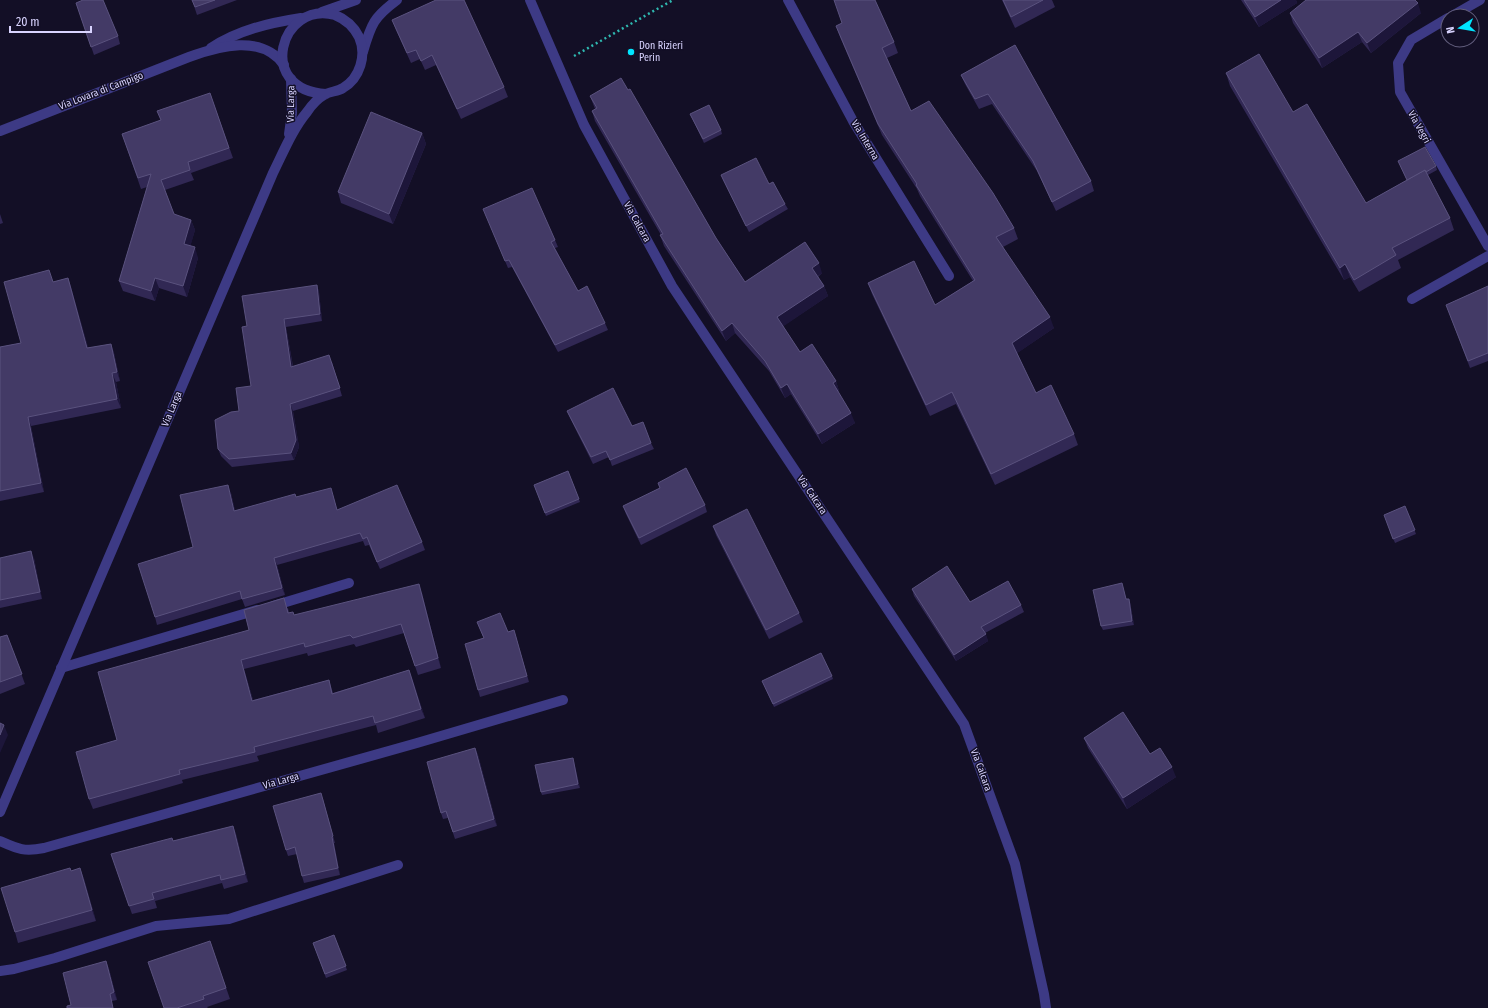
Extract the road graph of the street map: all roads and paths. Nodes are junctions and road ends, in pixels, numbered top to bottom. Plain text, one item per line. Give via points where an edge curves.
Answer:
1 (356, 0) edge
2 (397, 0) edge
3 (530, 0) edge
4 (673, 0) edge
5 (788, 0) edge
6 (1480, 0) edge
7 (1466, 8) edge
8 (318, 13) junction
9 (303, 18) junction
10 (1440, 23) edge
11 (202, 52) junction
12 (362, 56) junction
13 (573, 57) dead end
14 (284, 65) junction
15 (291, 79) junction
16 (326, 94) junction
17 (0, 131) edge
18 (284, 151) junction
19 (1488, 246) edge
20 (1488, 256) edge
21 (949, 276) dead end
22 (1412, 300) dead end
23 (349, 583) dead end
24 (61, 668) junction
25 (563, 700) dead end
26 (0, 812) edge
27 (0, 841) edge
28 (398, 865) dead end
29 (0, 971) edge
30 (1046, 1008) edge

1 - 8 street
2 - 12 street via 382,11 373,22
3 - 30 street, Via Calcara via 584,124 672,286 964,724 1015,864
4 - 13 path
5 - 21 street, Via Interna via 853,121
6 - 7 street
8 - 9 street
8 - 12 street via 333,15 354,28 362,46
9 - 11 street, Via Lovara di Campigo via 237,34
9 - 14 street via 286,35 282,50
10 - 19 street, Via Vegri via 1411,40 1398,63 1400,92
11 - 14 street, Via Lovara di Campigo via 253,46 274,54
11 - 17 street, Via Lovara di Campigo
12 - 16 street via 361,65 351,82 344,88
14 - 15 street
15 - 16 street via 307,91
15 - 18 street, Via Larga via 291,128
16 - 18 street, Via Larga via 303,116
18 - 24 street, Via Larga via 261,198
20 - 22 street
23 - 24 street
24 - 26 street, Via Larga
25 - 27 street, Via Larga via 44,848 22,850
28 - 29 street via 229,919 156,926 28,966

